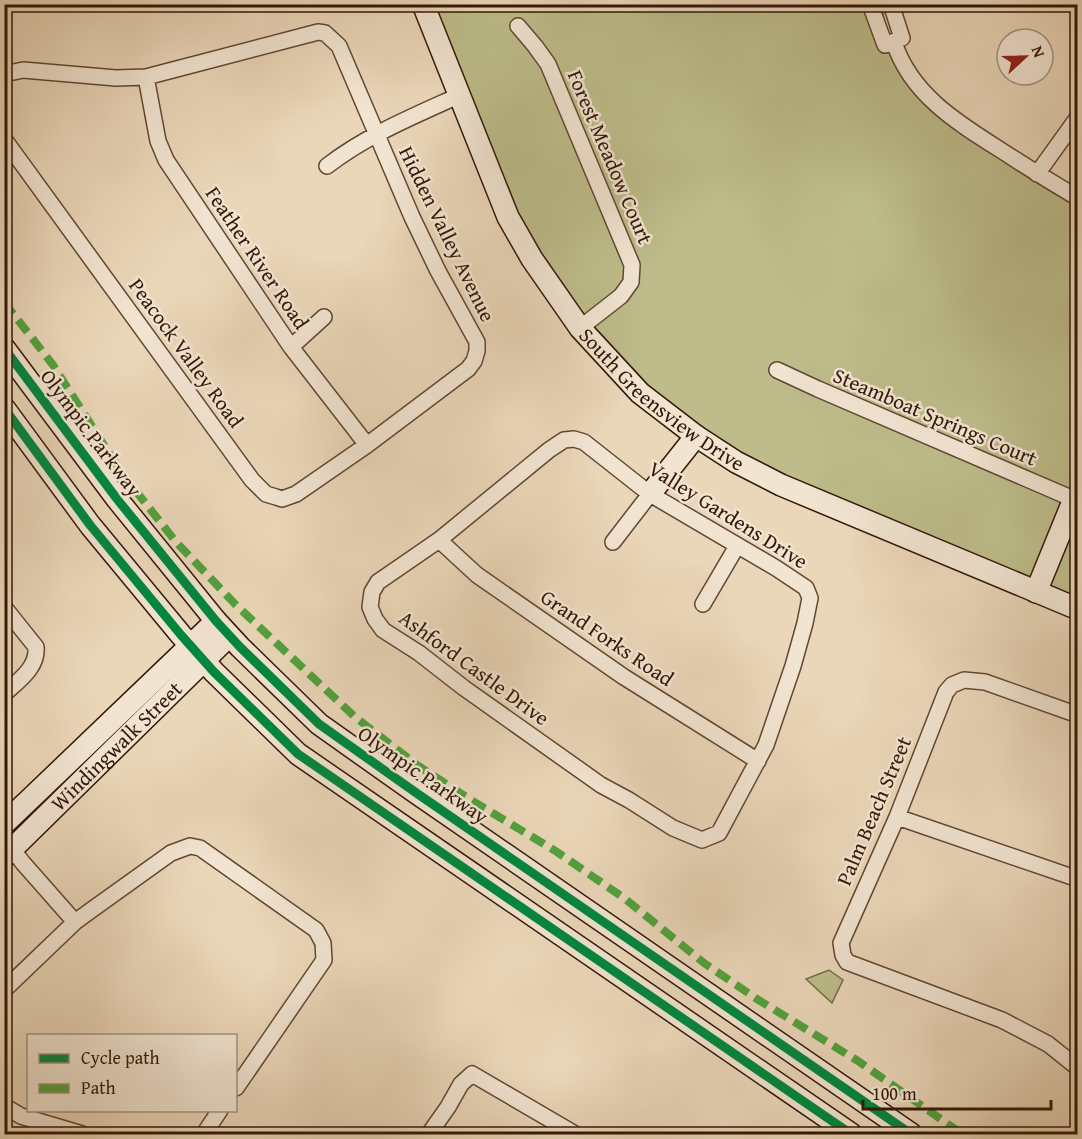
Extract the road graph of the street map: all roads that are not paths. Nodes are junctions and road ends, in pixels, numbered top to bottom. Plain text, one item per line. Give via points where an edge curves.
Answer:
1 (423, 4) edge
2 (870, 4) edge
3 (891, 4) edge
4 (518, 26) dead end
5 (894, 42) junction
6 (4, 74) edge
7 (146, 77) junction
8 (460, 95) junction
9 (1077, 117) edge
10 (376, 134) junction
11 (4, 139) edge
12 (327, 166) dead end
13 (1037, 174) junction
14 (1077, 198) edge
15 (324, 317) dead end
16 (580, 328) junction
17 (291, 347) junction
18 (4, 348) edge
19 (777, 370) dead end
20 (4, 408) edge
21 (696, 436) junction
22 (367, 445) junction
23 (549, 450) joint
24 (650, 494) junction
25 (1076, 500) edge
26 (439, 540) junction
27 (613, 542) dead end
28 (737, 546) junction
29 (1036, 592) junction
30 (703, 604) dead end
31 (4, 607) edge
32 (1077, 609) edge
33 (223, 628) junction
34 (197, 654) junction
35 (4, 694) edge
36 (1077, 716) edge
37 (758, 761) junction
38 (897, 817) junction
39 (4, 824) edge
40 (708, 837) joint
41 (8, 853) edge
42 (1077, 879) edge
43 (75, 921) junction
44 (4, 990) edge
45 (1077, 1068) edge
46 (237, 1087) edge
47 (4, 1107) edge
48 (219, 1112) edge
49 (82, 1134) edge
50 (204, 1134) edge
51 (429, 1134) edge
52 (575, 1134) edge
53 (851, 1134) edge
54 (911, 1134) edge

1 - 8 main road, South Greensview Drive
2 - 5 street via 885,45
3 - 5 street via 902,39
4 - 16 street, Forest Meadow Court via 548,64 632,265 631,282 621,296
5 - 13 street via 913,81 933,103
6 - 7 street via 23,70
7 - 10 street, Hidden Valley Avenue via 325,33 339,46
7 - 17 street, Feather River Road via 158,141 166,160
8 - 10 street
8 - 16 main road, South Greensview Drive via 508,217 532,260
9 - 13 street
10 - 12 street
10 - 22 street, Hidden Valley Avenue via 438,271 477,342 474,361 468,369
11 - 22 street, Peacock Valley Road via 266,494 282,499 296,494
13 - 14 street
15 - 17 street
16 - 21 main road, South Greensview Drive via 640,393
17 - 22 street, Feather River Road
18 - 33 main road, Olympic Parkway via 117,499
19 - 25 street, Steamboat Springs Court
20 - 34 main road via 90,525
21 - 24 main road
21 - 29 main road, South Greensview Drive via 781,485
23 - 24 street, Valley Gardens Drive via 564,440 584,442
23 - 26 street, Ashford Castle Drive
24 - 27 street
24 - 28 street, Valley Gardens Drive
25 - 29 main road
26 - 37 street, Grand Forks Road via 477,575 624,677
26 - 40 street, Ashford Castle Drive via 378,582 370,607 383,630 601,785 673,828 702,840
28 - 30 street
28 - 37 street, Valley Gardens Drive via 806,588 810,598 785,692
29 - 32 main road, South Greensview Drive
31 - 35 street via 36,647 37,656
33 - 34 main road, Windingwalk Street
33 - 54 main road, Olympic Parkway via 319,724
34 - 39 main road, Windingwalk Street
34 - 41 main road, Windingwalk Street via 183,682
34 - 53 main road via 298,754
36 - 38 street, Palm Beach Street via 984,682 964,680 952,685
37 - 40 street, Valley Gardens Drive via 719,833
38 - 42 street
38 - 45 street, Palm Beach Street via 841,943 847,962 1002,1020 1048,1044
41 - 43 street via 23,863
43 - 44 street
43 - 46 street via 171,853 190,846 200,848 316,930 323,943 324,960
47 - 49 street
48 - 50 street
51 - 52 street via 461,1084 472,1074

